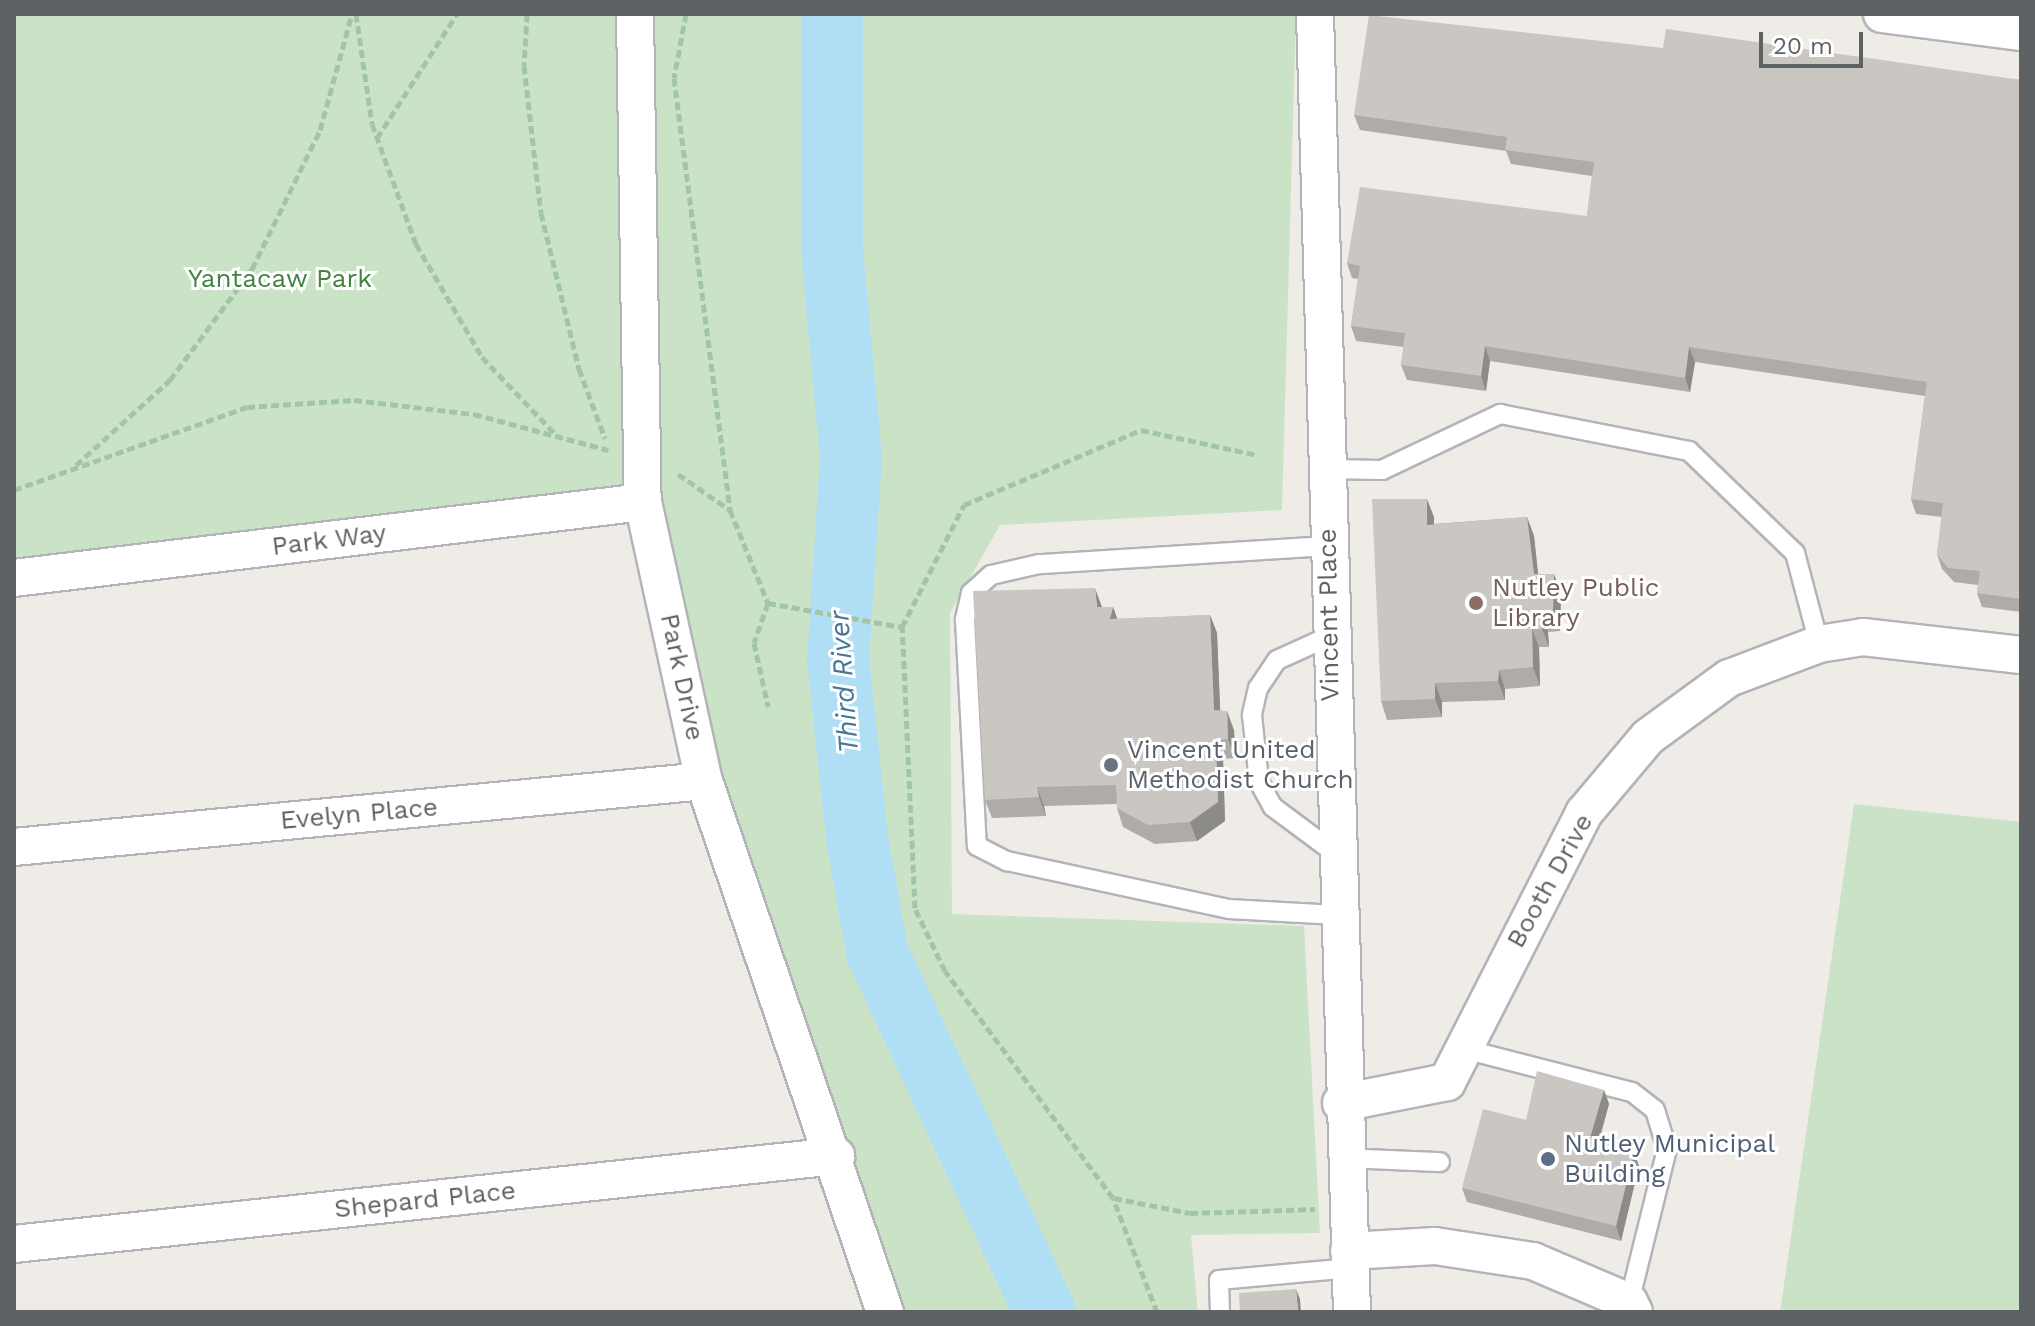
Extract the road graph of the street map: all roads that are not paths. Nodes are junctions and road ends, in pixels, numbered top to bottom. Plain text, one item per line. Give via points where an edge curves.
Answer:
1 (635, 14) edge
2 (1315, 14) edge
3 (1882, 14) edge
4 (2021, 32) edge
5 (1326, 469) junction
6 (643, 502) junction
7 (1327, 546) junction
8 (14, 578) edge
9 (1330, 636) junction
10 (1819, 644) junction
11 (2021, 655) edge
12 (704, 781) junction
13 (14, 847) edge
14 (1335, 853) junction
15 (1337, 915) junction
16 (1464, 1049) junction
17 (1341, 1103) junction
18 (836, 1156) junction
19 (1343, 1158) junction
20 (1440, 1162) dead end
21 (14, 1244) edge
22 (1349, 1260) junction
23 (1631, 1307) edge
24 (885, 1312) edge
25 (1220, 1312) edge
26 (1352, 1312) edge

1 - 6 street, Park Drive via 626,454
2 - 5 street, Vincent Place
3 - 4 street
5 - 7 street, Vincent Place
5 - 10 lane via 1382,470 1500,414 1689,451 1795,553
6 - 8 street, Park Way
6 - 12 street, Park Drive
7 - 9 street, Vincent Place
7 - 15 lane via 1039,564 991,575 971,593 965,620 977,846 1007,861 1229,909
9 - 14 street, Vincent Place
9 - 14 lane via 1277,660 1258,688 1252,715 1259,782 1273,807
10 - 11 street, Booth Drive via 1863,637
10 - 16 street, Booth Drive via 1729,678 1648,737 1584,813
12 - 13 street, Evelyn Place
12 - 18 street, Park Drive
14 - 15 street, Vincent Place
15 - 17 street, Vincent Place
16 - 17 street, Booth Drive via 1447,1082
16 - 23 lane via 1632,1092 1655,1110 1667,1149
17 - 19 street, Vincent Place
18 - 21 street, Shepard Place
18 - 24 street, Park Drive
19 - 20 lane
19 - 22 street, Vincent Place
22 - 23 street via 1435,1246 1533,1261
22 - 25 lane via 1219,1280
22 - 26 street, Vincent Place

